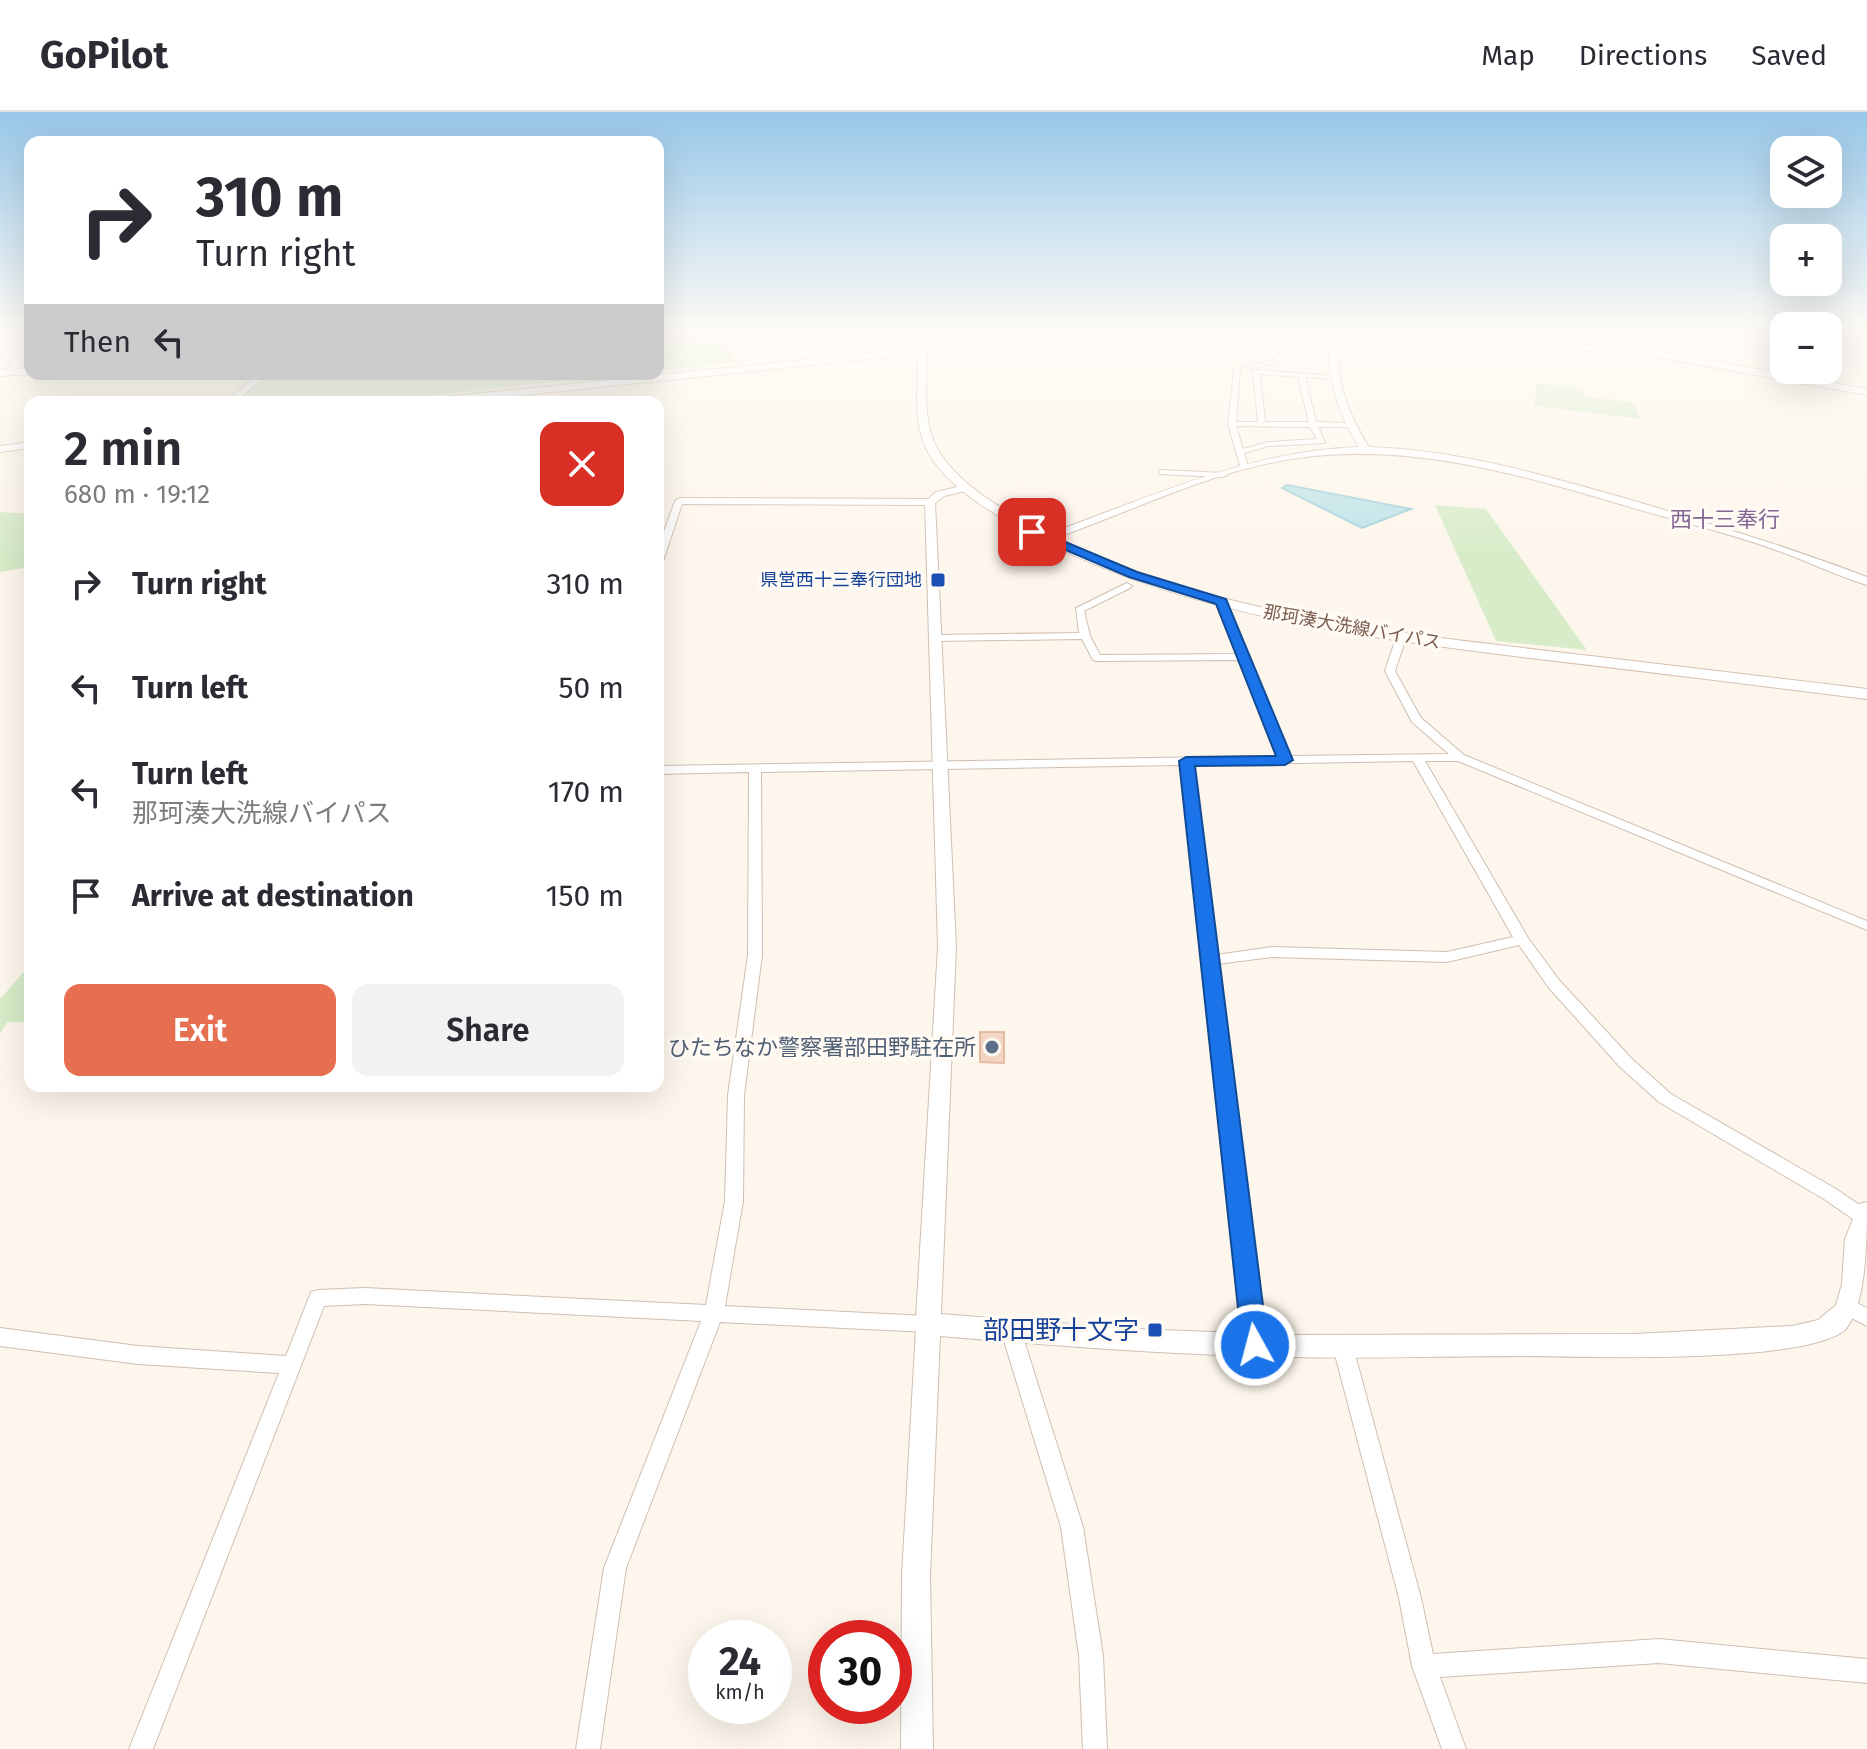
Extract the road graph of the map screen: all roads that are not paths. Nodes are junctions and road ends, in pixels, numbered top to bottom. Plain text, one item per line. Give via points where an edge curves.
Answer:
1 (923, 404) edge
2 (1233, 404) edge
3 (1260, 404) edge
4 (1308, 404) edge
5 (1341, 404) edge
6 (1232, 424) junction
7 (1262, 425) junction
8 (1313, 425) junction
9 (1349, 425) junction
10 (24, 446) edge
11 (0, 449) edge
12 (1240, 452) junction
13 (1367, 452) junction
14 (1244, 467) junction
15 (1162, 472) dead end
16 (1223, 475) junction
17 (966, 488) junction
18 (930, 502) junction
19 (1046, 538) junction
20 (664, 544) edge
21 (1867, 581) edge
22 (1127, 586) dead end
23 (1221, 602) junction
24 (1085, 636) junction
25 (935, 638) junction
26 (1401, 638) junction
27 (1243, 657) junction
28 (1867, 694) edge
29 (1460, 757) junction
30 (1418, 759) junction
31 (1285, 760) junction
32 (1186, 761) junction
33 (940, 764) junction
34 (755, 768) junction
35 (664, 770) edge
36 (1867, 926) edge
37 (1522, 940) junction
38 (1208, 961) junction
39 (1865, 1214) edge
40 (714, 1312) junction
41 (1859, 1313) edge
42 (926, 1324) junction
43 (1011, 1331) junction
44 (0, 1337) edge
45 (1255, 1345) junction
46 (1343, 1347) junction
47 (293, 1365) junction
48 (1424, 1666) junction
49 (1867, 1671) edge
50 (141, 1749) edge
51 (588, 1749) edge
52 (917, 1749) edge
53 (1095, 1749) edge
54 (1454, 1749) edge

1 - 17 main road, 那珂湊大洗線バイパス via 923,429 935,455
2 - 6 street
3 - 7 street
4 - 8 street
5 - 9 street
6 - 7 street
6 - 12 street
7 - 8 street
8 - 9 street
8 - 12 street via 1322,441 1268,444
9 - 13 street
10 - 11 main road
12 - 14 street
13 - 14 street via 1294,455
13 - 21 street via 1492,464 1773,545
14 - 16 street
15 - 16 street
16 - 19 street
17 - 18 street
17 - 19 main road, 那珂湊大洗線バイパス
18 - 20 street via 679,501
18 - 25 street
19 - 23 main road, 那珂湊大洗線バイパス
22 - 24 street via 1079,610
23 - 26 main road, 那珂湊大洗線バイパス
23 - 27 street
24 - 25 street
24 - 27 street via 1097,658
25 - 33 street
26 - 28 main road, 那珂湊大洗線バイパス
26 - 29 street via 1390,671 1416,720
27 - 31 street
29 - 30 street
29 - 36 street
30 - 31 street
30 - 37 street
31 - 32 street
32 - 33 street
32 - 38 street
33 - 34 street
33 - 42 street via 947,947
34 - 35 street
34 - 40 street via 755,955 736,1095 734,1201
37 - 38 street via 1447,957 1272,952
37 - 39 street via 1554,984 1665,1098
38 - 45 street
39 - 41 street via 1855,1243
40 - 42 street
40 - 47 street via 318,1298
40 - 51 street via 615,1568
41 - 46 street via 1822,1331 1786,1338 1628,1346
42 - 43 street
42 - 52 street via 916,1576
43 - 45 street
43 - 53 street via 1072,1527 1091,1656
44 - 47 street via 138,1355
45 - 46 street
46 - 48 street
47 - 50 street
48 - 49 street via 1659,1651
48 - 54 street

